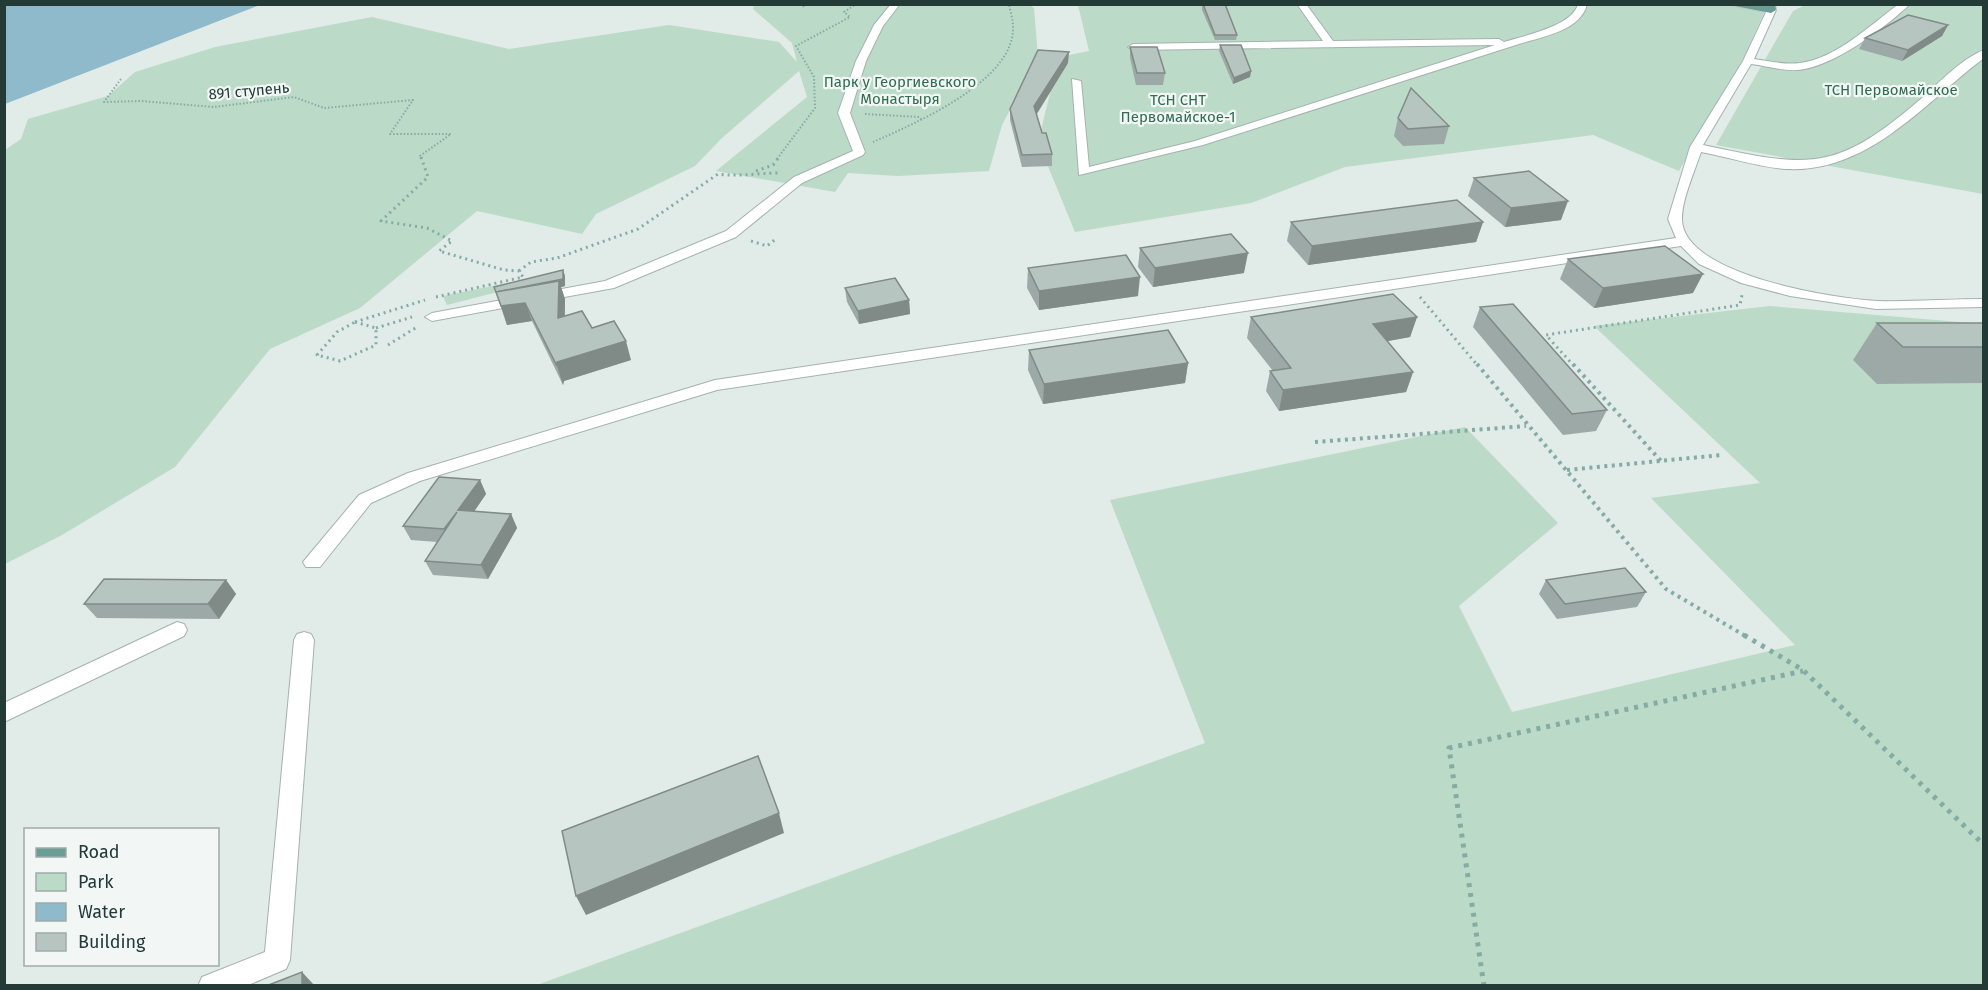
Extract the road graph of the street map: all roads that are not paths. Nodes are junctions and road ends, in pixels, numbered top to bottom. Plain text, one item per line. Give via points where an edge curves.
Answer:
1 (896, 4) edge
2 (1301, 4) edge
3 (1583, 4) edge
4 (1729, 4) edge
5 (1906, 4) edge
6 (1771, 7) edge
7 (1515, 42) junction
8 (1330, 44) junction
9 (1132, 47) edge
10 (1983, 53) edge
11 (1748, 61) junction
12 (1076, 81) dead end
13 (1696, 147) junction
14 (1684, 241) junction
15 (1983, 303) edge
16 (432, 316) road end
17 (313, 562) dead end
18 (177, 630) dead end
19 (304, 640) dead end
20 (4, 713) edge
21 (211, 986) edge

1 - 16 street via 879,25 861,61 844,113 859,152 805,177 731,234 609,285
2 - 8 street
3 - 7 street via 1581,12 1563,26
4 - 6 main road
5 - 11 street via 1836,55 1801,66
6 - 11 street
7 - 8 street
7 - 12 street via 1198,143 1083,171
8 - 9 street
10 - 13 street via 1857,152 1825,164 1787,165
11 - 13 street
13 - 14 street via 1675,219
14 - 15 street via 1704,261 1746,280 1790,292 1876,305
14 - 17 street via 716,385 414,477 365,499
18 - 20 street
19 - 21 street via 277,960

